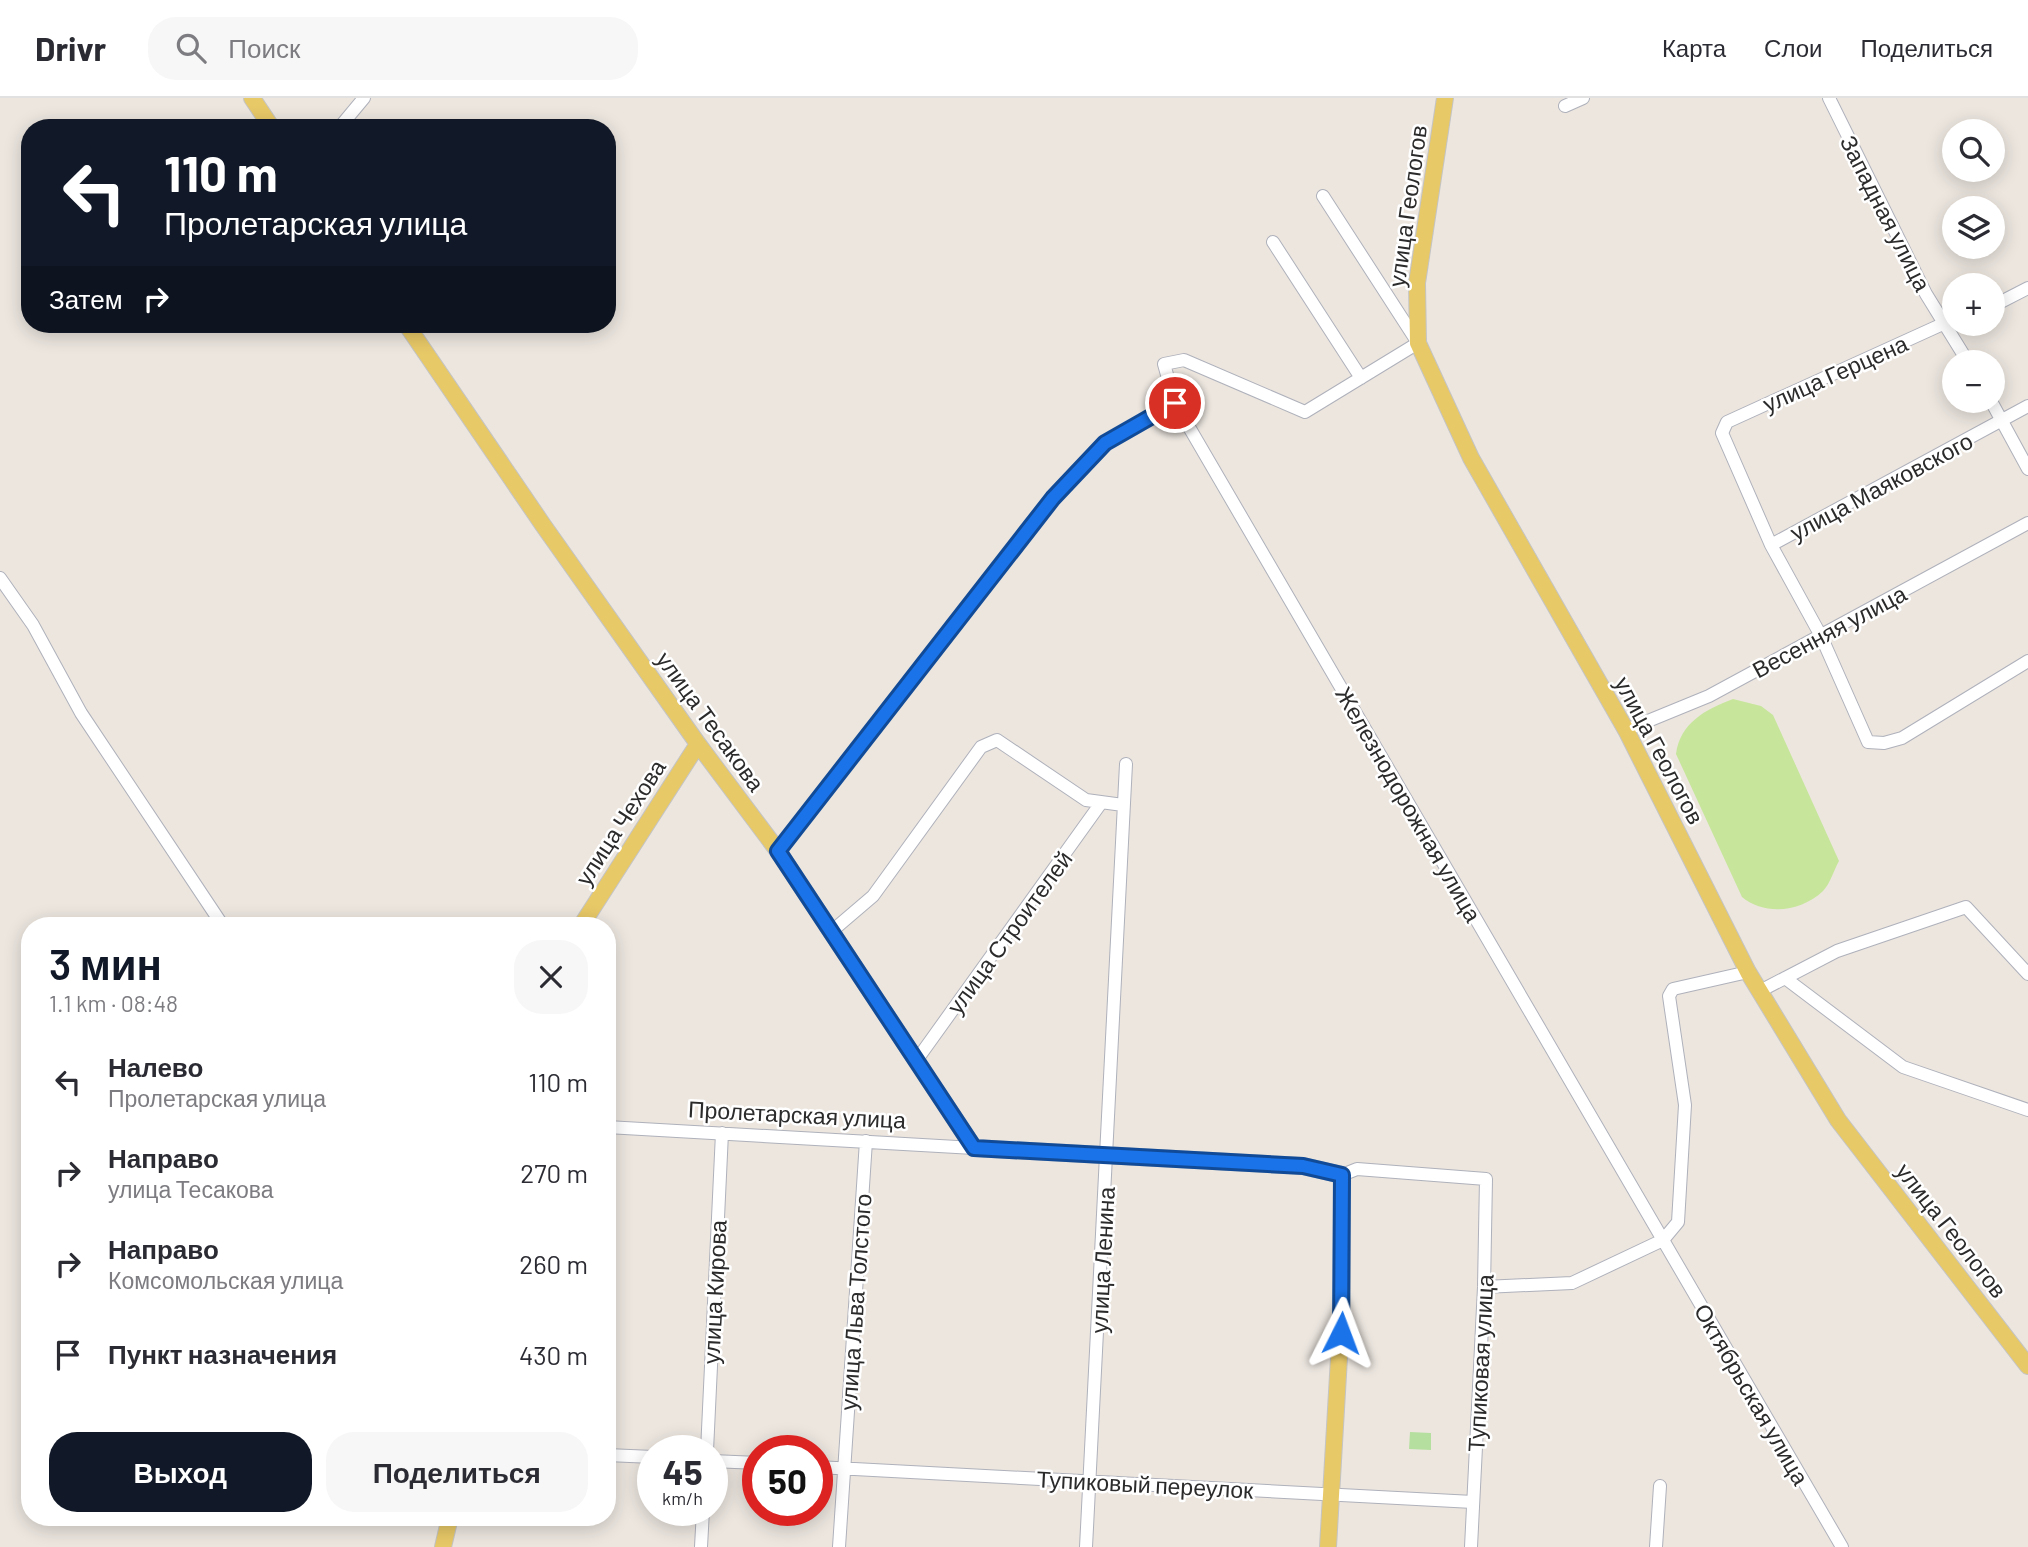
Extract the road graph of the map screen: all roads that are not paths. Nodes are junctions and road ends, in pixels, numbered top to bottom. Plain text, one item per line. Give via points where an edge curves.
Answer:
1 (252, 98) edge
2 (363, 98) edge
3 (1445, 98) edge
4 (1583, 98) edge
5 (1829, 98) edge
6 (1565, 106) dead end
7 (266, 119) edge
8 (346, 119) edge
9 (1323, 196) dead end
10 (1273, 242) dead end
11 (2028, 288) edge
12 (2005, 300) edge
13 (1942, 313) edge
14 (1942, 327) edge
15 (412, 333) edge
16 (1418, 343) junction
17 (1361, 378) junction
18 (1175, 403) junction
19 (2028, 406) edge
20 (1998, 413) edge
21 (2003, 421) junction
22 (2028, 468) edge
23 (2028, 523) edge
24 (1771, 545) junction
25 (0, 578) edge
26 (1821, 635) junction
27 (2028, 661) edge
28 (1626, 730) junction
29 (698, 744) junction
30 (1126, 764) dead end
31 (1101, 803) junction
32 (1123, 805) junction
33 (778, 851) junction
34 (217, 917) edge
35 (587, 917) edge
36 (832, 931) junction
37 (1748, 972) junction
38 (2028, 974) edge
39 (1785, 978) junction
40 (1760, 990) junction
41 (916, 1061) junction
42 (2028, 1110) edge
43 (616, 1127) edge
44 (722, 1133) junction
45 (866, 1141) junction
46 (974, 1148) junction
47 (1107, 1156) junction
48 (1342, 1175) junction
49 (1486, 1180) joint
50 (1663, 1240) junction
51 (1484, 1287) junction
52 (2028, 1366) edge
53 (707, 1435) edge
54 (616, 1455) edge
55 (637, 1456) edge
56 (833, 1468) edge
57 (843, 1468) junction
58 (1090, 1482) junction
59 (1660, 1486) dead end
60 (1332, 1495) junction
61 (1473, 1502) junction
62 (448, 1526) edge
63 (702, 1526) edge
64 (443, 1547) edge
65 (701, 1547) edge
66 (839, 1547) edge
67 (1086, 1547) edge
68 (1328, 1547) edge
69 (1471, 1547) edge
70 (1656, 1547) edge
71 (1842, 1547) edge

1 - 7 main road
2 - 8 street
3 - 16 main road, улица Геологов via 1417,283
4 - 6 street
5 - 13 street, Западная улица via 1926,294
9 - 16 street
10 - 17 street
11 - 12 street
14 - 24 street, улица Герцена via 1727,422 1722,433
15 - 29 main road, улица Тесакова
16 - 17 street
16 - 28 main road, улица Геологов via 1471,458
17 - 18 street, Железнодорожная улица via 1305,412 1184,360 1164,364
18 - 33 street via 1105,443 1053,498
18 - 50 street, Железнодорожная улица
19 - 21 street, улица Маяковского
20 - 21 street
21 - 22 street
21 - 24 street, улица Маяковского
23 - 26 street, Весенняя улица
24 - 26 street
25 - 34 street via 33,625 81,713
26 - 27 street via 1868,742 1902,738
26 - 28 street, Весенняя улица via 1709,696
28 - 37 main road, улица Геологов
29 - 33 main road, улица Тесакова
29 - 35 main road, улица Чехова
30 - 32 street, улица Ленина
31 - 32 street
31 - 36 street via 1086,800 998,740 981,747 873,896
31 - 41 street, улица Строителей
32 - 47 street, улица Ленина
33 - 36 main road, улица Тесакова
36 - 41 main road, улица Тесакова
37 - 40 main road, улица Геологов
37 - 50 street via 1673,989 1670,996 1685,1105 1678,1222
38 - 39 street via 1966,907 1836,951
39 - 40 street
39 - 42 street via 1903,1067
40 - 52 main road, улица Геологов via 1838,1119
41 - 46 main road, улица Тесакова
43 - 44 street, Пролетарская улица
44 - 45 street, Пролетарская улица
44 - 53 street, улица Кирова
45 - 46 street, Пролетарская улица
45 - 57 street, улица Льва Толстого
46 - 47 main road, Пролетарская улица
47 - 48 main road, Пролетарская улица via 1303,1166
47 - 58 street, улица Ленина
48 - 49 street, Пролетарская улица via 1357,1169
48 - 60 main road via 1342,1306
49 - 51 street, Тупиковая улица
50 - 51 street via 1572,1283
50 - 71 street, Октябрьская улица
51 - 61 street, Тупиковая улица
54 - 55 street
56 - 57 street, Тупиковый переулок
57 - 58 street, Тупиковый переулок
57 - 66 street, улица Льва Толстого
58 - 60 street, Тупиковый переулок
58 - 67 street, улица Ленина
59 - 70 street
60 - 61 street, Тупиковый переулок
60 - 68 main road
61 - 69 street, Тупиковая улица
62 - 64 main road
63 - 65 street

